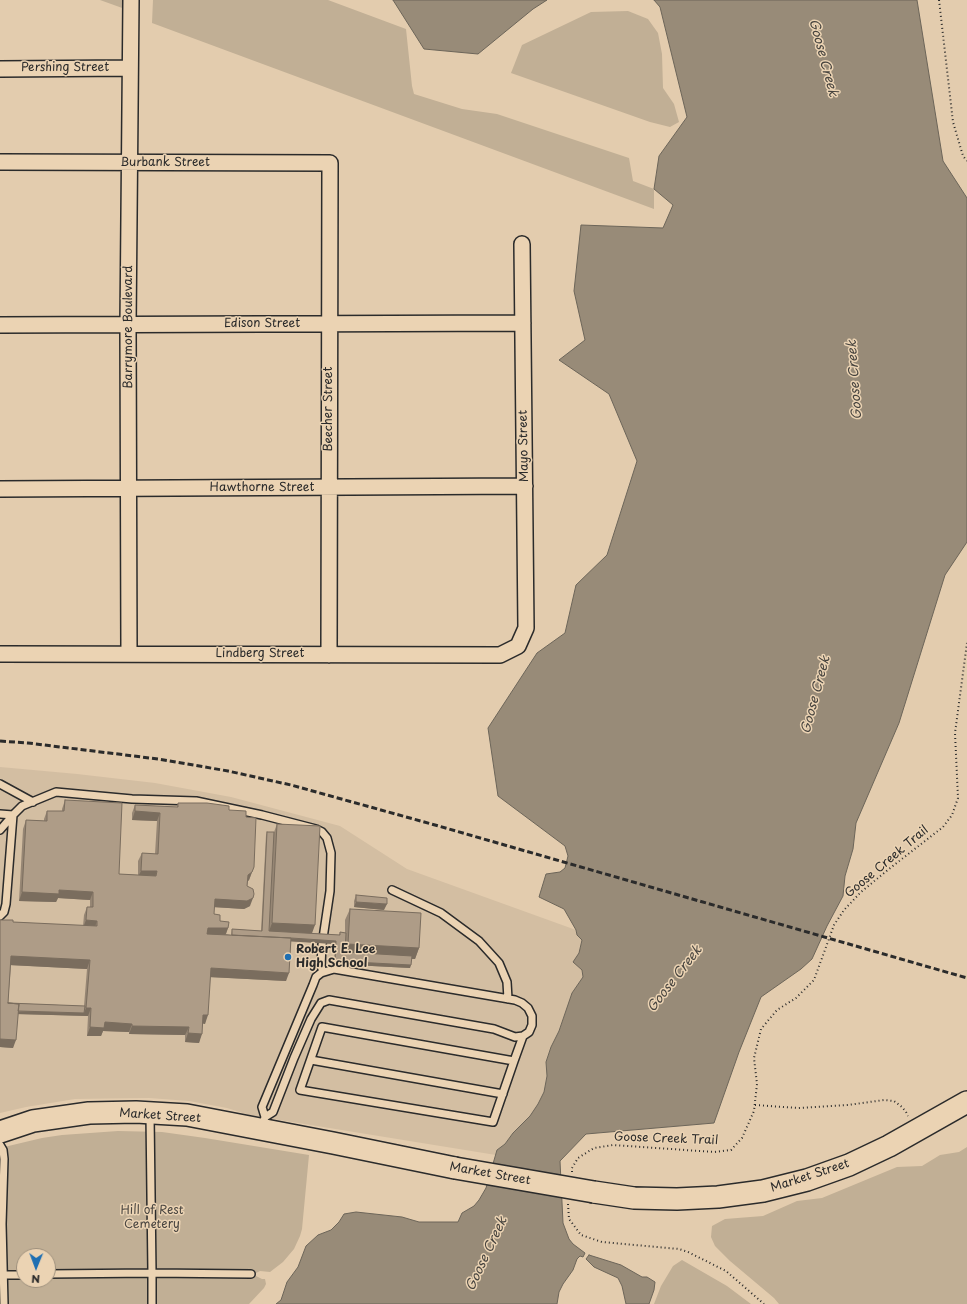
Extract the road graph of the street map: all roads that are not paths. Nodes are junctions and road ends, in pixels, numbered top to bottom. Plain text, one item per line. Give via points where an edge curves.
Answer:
1 (131, 0) edge
2 (130, 68) junction
3 (0, 69) edge
4 (0, 162) edge
5 (130, 163) junction
6 (330, 163) joint
7 (522, 244) dead end
8 (523, 323) junction
9 (329, 324) junction
10 (0, 325) edge
11 (128, 325) junction
12 (525, 486) junction
13 (329, 487) junction
14 (129, 488) junction
15 (0, 489) edge
16 (518, 646) joint
17 (0, 654) edge
18 (129, 654) junction
19 (329, 655) junction
20 (0, 784) edge
21 (33, 802) junction
22 (0, 814) edge
23 (12, 815) junction
24 (0, 830) edge
25 (392, 890) dead end
26 (0, 916) edge
27 (323, 972) junction
28 (508, 999) junction
29 (311, 1019) junction
30 (322, 1027) junction
31 (523, 1036) junction
32 (311, 1060) junction
33 (514, 1061) junction
34 (503, 1094) junction
35 (967, 1102) edge
36 (150, 1113) junction
37 (263, 1123) junction
38 (0, 1132) edge
39 (0, 1145) edge
40 (152, 1273) junction
41 (56, 1274) edge
42 (252, 1274) dead end
43 (3, 1275) junction
44 (16, 1275) edge
45 (4, 1304) edge
46 (152, 1304) edge

1 - 2 street, Barrymore Boulevard
2 - 3 street, Pershing Street
2 - 5 street, Barrymore Boulevard
4 - 5 street, Burbank Street
5 - 6 street, Burbank Street
5 - 11 street, Barrymore Boulevard
6 - 9 street, Beecher Street
7 - 8 street, Mayo Street
8 - 9 street, Edison Street
8 - 12 street, Mayo Street
9 - 11 street, Edison Street
9 - 13 street, Beecher Street
10 - 11 street, Edison Street
11 - 14 street, Barrymore Boulevard
12 - 13 street, Hawthorne Street
12 - 16 street, Mayo Street via 526,628
13 - 14 street, Hawthorne Street
13 - 19 street, Beecher Street
14 - 15 street, Hawthorne Street
14 - 18 street, Barrymore Boulevard
16 - 19 street, Lindberg Street via 500,655
17 - 18 street, Lindberg Street
18 - 19 street, Lindberg Street
20 - 21 lane
21 - 23 lane via 22,806
21 - 27 lane via 56,792 132,799 196,801 304,825 322,832 330,846 332,863 322,945
22 - 23 lane
23 - 24 lane
23 - 26 lane via 6,904
25 - 28 lane via 441,913 479,941 499,963 507,982
27 - 28 lane via 334,969
27 - 37 lane via 316,977 262,1107
28 - 31 lane via 522,1003 532,1016 532,1025
29 - 30 lane
29 - 31 lane via 321,1003 329,1000
29 - 37 lane via 273,1112
30 - 32 lane
30 - 33 lane
31 - 33 lane
32 - 34 lane
32 - 34 lane via 300,1090 493,1122
33 - 34 lane
35 - 37 main road, Market Street, bridge via 889,1146 849,1165 807,1180 763,1191 677,1199 634,1198 455,1168
36 - 37 main road, Market Street
36 - 38 main road, Market Street via 89,1113 33,1121
36 - 40 lane
39 - 43 lane via 4,1159
40 - 41 lane
40 - 42 lane
40 - 46 lane
43 - 44 lane
43 - 45 lane

